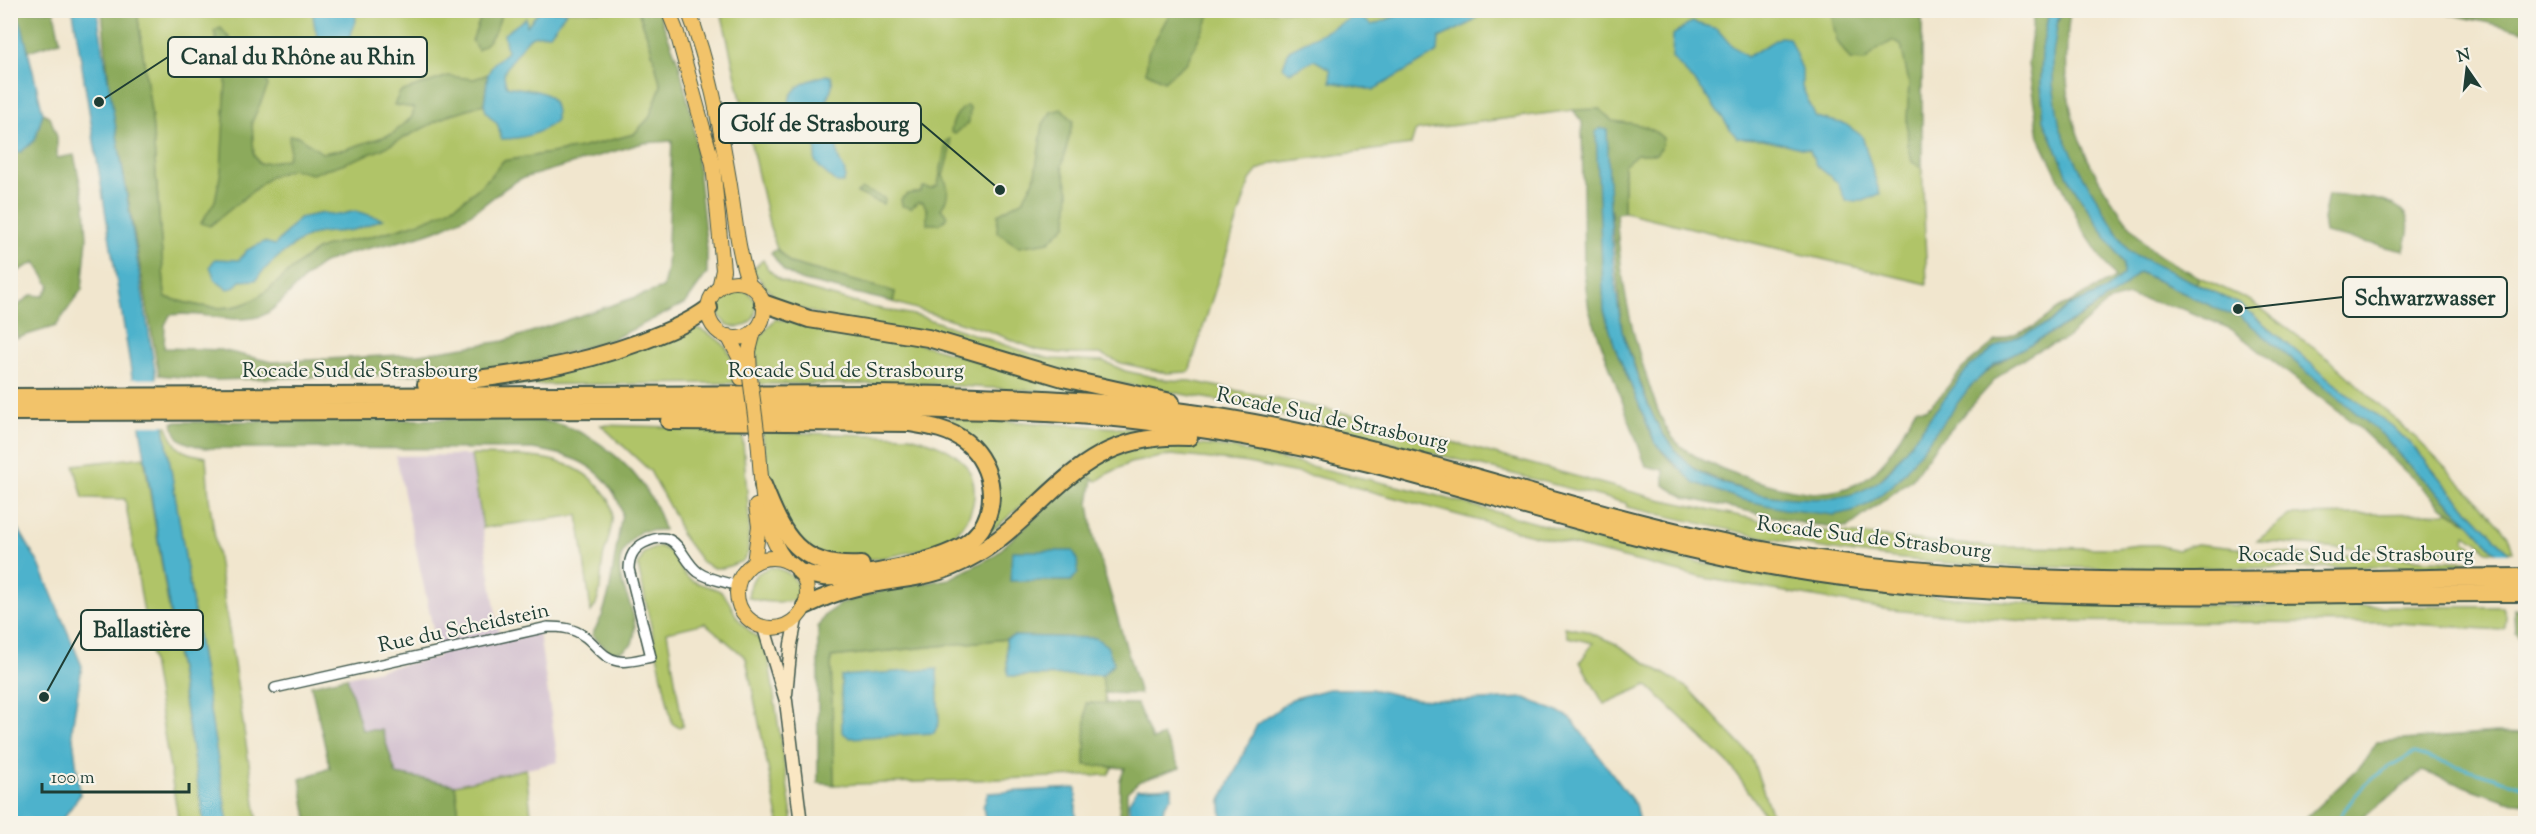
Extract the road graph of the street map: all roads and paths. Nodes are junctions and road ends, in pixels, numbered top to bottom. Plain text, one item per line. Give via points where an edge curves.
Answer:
1 (668, 10) edge
2 (688, 10) edge
3 (749, 284) junction
4 (719, 288) junction
5 (763, 303) junction
6 (709, 308) junction
7 (754, 331) junction
8 (728, 336) junction
9 (746, 377) junction
10 (337, 394) junction
11 (10, 397) edge
12 (127, 404) junction
13 (174, 404) junction
14 (507, 411) junction
15 (10, 412) edge
16 (1236, 419) junction
17 (769, 421) junction
18 (753, 439) junction
19 (1282, 443) junction
20 (763, 485) junction
21 (786, 561) junction
22 (754, 563) junction
23 (800, 572) junction
24 (2526, 577) edge
25 (738, 586) junction
26 (2526, 593) edge
27 (806, 606) junction
28 (796, 620) junction
29 (764, 628) junction
30 (274, 688) dead end
31 (786, 701) junction
32 (801, 824) edge

1 - 4 main road via 713,164 723,270
2 - 3 main road via 721,128
3 - 4 main road via 728,283
3 - 5 main road
4 - 6 main road
5 - 7 main road via 763,318
5 - 16 highway via 809,319 928,338 1063,378
6 - 8 main road via 714,326
6 - 10 highway via 685,324 582,361 465,381
7 - 8 main road
7 - 9 main road
8 - 9 main road
9 - 18 main road
10 - 13 highway, Rocade Sud de Strasbourg
10 - 16 highway, Rocade Sud de Strasbourg via 1006,395 1106,402
11 - 12 highway, Rocade Sud de Strasbourg
12 - 13 highway, Rocade Sud de Strasbourg
12 - 15 highway, Rocade Sud de Strasbourg
13 - 14 highway, Rocade Sud de Strasbourg
14 - 17 highway via 588,419
14 - 19 highway, Rocade Sud de Strasbourg via 1006,411 1144,422
16 - 24 highway, Rocade Sud de Strasbourg via 1394,453 1645,524 1846,563 1932,573 2084,580
17 - 20 highway via 896,430 936,437 953,445 972,462 982,485 983,499 976,521 967,532 941,549 915,557 851,566 820,560 787,538
17 - 23 highway via 933,427 966,442 983,464 991,483 991,506 983,527 966,544 943,557 837,576
18 - 20 main road
18 - 22 main road via 759,526
19 - 26 highway, Rocade Sud de Strasbourg via 1695,551 1860,580 1994,591 2099,594
19 - 27 highway via 1171,436 1120,445 1078,467 978,554 950,568 855,587
20 - 21 main road via 770,531
21 - 22 main road via 770,558
21 - 23 main road
22 - 25 main road
23 - 27 main road via 807,588
25 - 29 main road via 742,612
25 - 30 street, Rue du Scheidstein via 699,573 680,546 660,538 641,544 629,561 651,657 617,661 573,630 548,627
27 - 28 main road
28 - 29 main road via 781,627
28 - 31 main road
29 - 31 main road
31 - 32 main road

